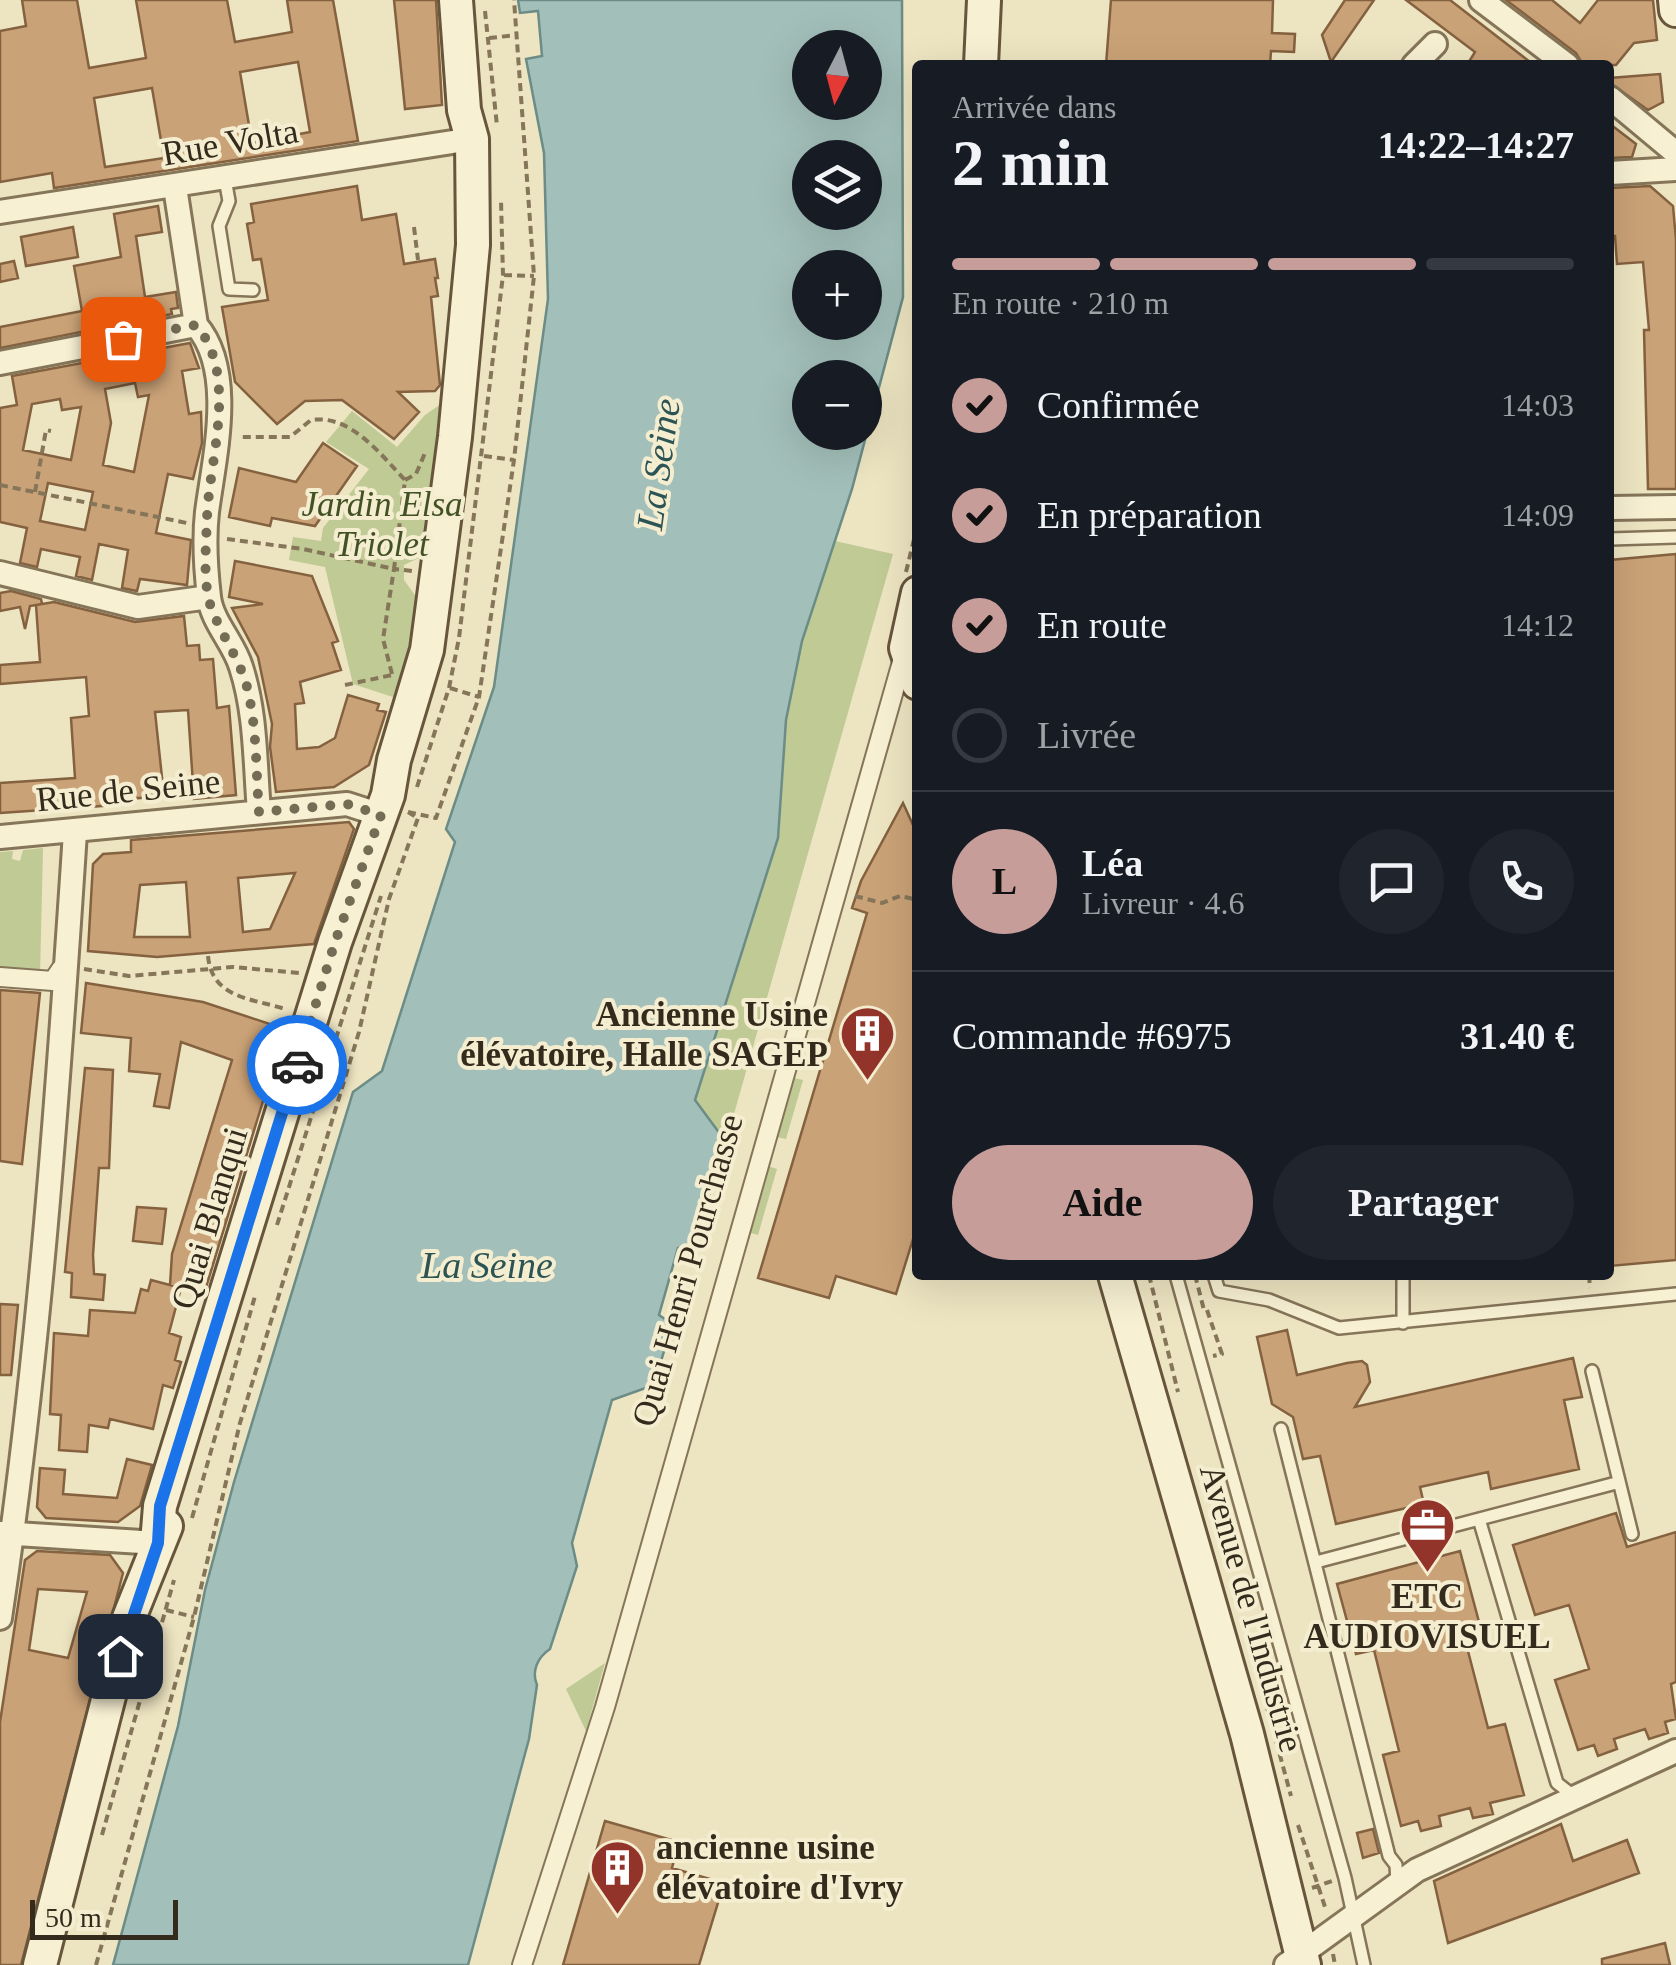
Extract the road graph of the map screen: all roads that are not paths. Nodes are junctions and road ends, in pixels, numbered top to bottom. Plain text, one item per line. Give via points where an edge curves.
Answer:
1 (456, 0) edge
2 (469, 0) edge
3 (984, 0) edge
4 (1482, 0) edge
5 (1675, 0) edge
6 (1676, 10) edge
7 (1435, 44) dead end
8 (981, 60) edge
9 (1419, 60) edge
10 (1560, 60) edge
11 (1614, 101) edge
12 (472, 139) junction
13 (1676, 153) edge
14 (1676, 168) edge
15 (1614, 173) edge
16 (225, 179) junction
17 (174, 188) junction
18 (0, 212) edge
19 (253, 290) dead end
20 (196, 325) junction
21 (0, 363) edge
22 (1676, 507) edge
23 (1614, 508) edge
24 (1676, 537) edge
25 (1614, 539) edge
26 (0, 574) edge
27 (209, 598) junction
28 (912, 620) edge
29 (906, 648) junction
30 (912, 666) edge
31 (384, 805) junction
32 (259, 812) junction
33 (75, 832) junction
34 (0, 837) edge
35 (61, 969) dead end
36 (0, 977) edge
37 (1116, 1280) edge
38 (1177, 1280) edge
39 (1216, 1280) edge
40 (1403, 1280) edge
41 (1676, 1294) edge
42 (1404, 1323) junction
43 (1592, 1371) dead end
44 (1280, 1428) dead end
45 (1616, 1483) junction
46 (1479, 1519) junction
47 (7, 1533) edge
48 (1632, 1534) dead end
49 (158, 1543) junction
50 (1316, 1562) junction
51 (152, 1606) junction
52 (0, 1618) edge
53 (1676, 1750) edge
54 (1575, 1797) junction
55 (1397, 1885) junction
56 (1353, 1916) junction
57 (1297, 1962) edge
58 (40, 1965) edge
59 (50, 1965) edge
60 (522, 1965) edge
61 (1364, 1965) edge

1 - 12 main road, Quai Blanqui
2 - 12 main road, Quai Blanqui via 480,109
3 - 8 main road
4 - 10 street
5 - 6 main road
7 - 9 street
11 - 13 street
12 - 16 street, Rue Volta
12 - 31 main road, Quai Blanqui via 473,246 484,266 485,290 440,651 405,769
14 - 15 street
16 - 17 street, Rue Volta
16 - 19 lane via 229,201 220,226 229,289
17 - 18 street, Rue Volta
17 - 20 street
20 - 21 street
20 - 27 street via 207,338 220,436 207,532
22 - 23 street
24 - 25 lane
26 - 27 street via 138,606
27 - 32 street via 250,696
28 - 29 main road, Quai Henri Pourchasse
29 - 30 main road
29 - 60 street, Quai Henri Pourchasse via 605,1707
31 - 32 street, Rue de Seine
31 - 49 main road, Quai Blanqui via 175,1510
32 - 33 street, Rue de Seine
33 - 34 street, Rue de Seine
33 - 47 street via 68,970
35 - 36 street via 53,982
37 - 57 main road, Avenue de l'Industrie via 1247,1734
38 - 56 lane, Avenue de l'Industrie
39 - 42 lane via 1219,1291 1269,1300 1339,1328
40 - 42 lane
41 - 42 lane
43 - 45 lane
44 - 50 lane
45 - 46 lane
45 - 48 lane
46 - 50 lane
46 - 54 lane via 1557,1783
47 - 49 street
47 - 52 street
49 - 51 main road, Quai Blanqui
50 - 55 lane
51 - 58 main road, Quai Blanqui via 130,1618
51 - 59 main road, Quai Blanqui
53 - 54 street
54 - 55 street
55 - 56 street
56 - 57 street
56 - 61 lane, Avenue de l'Industrie

